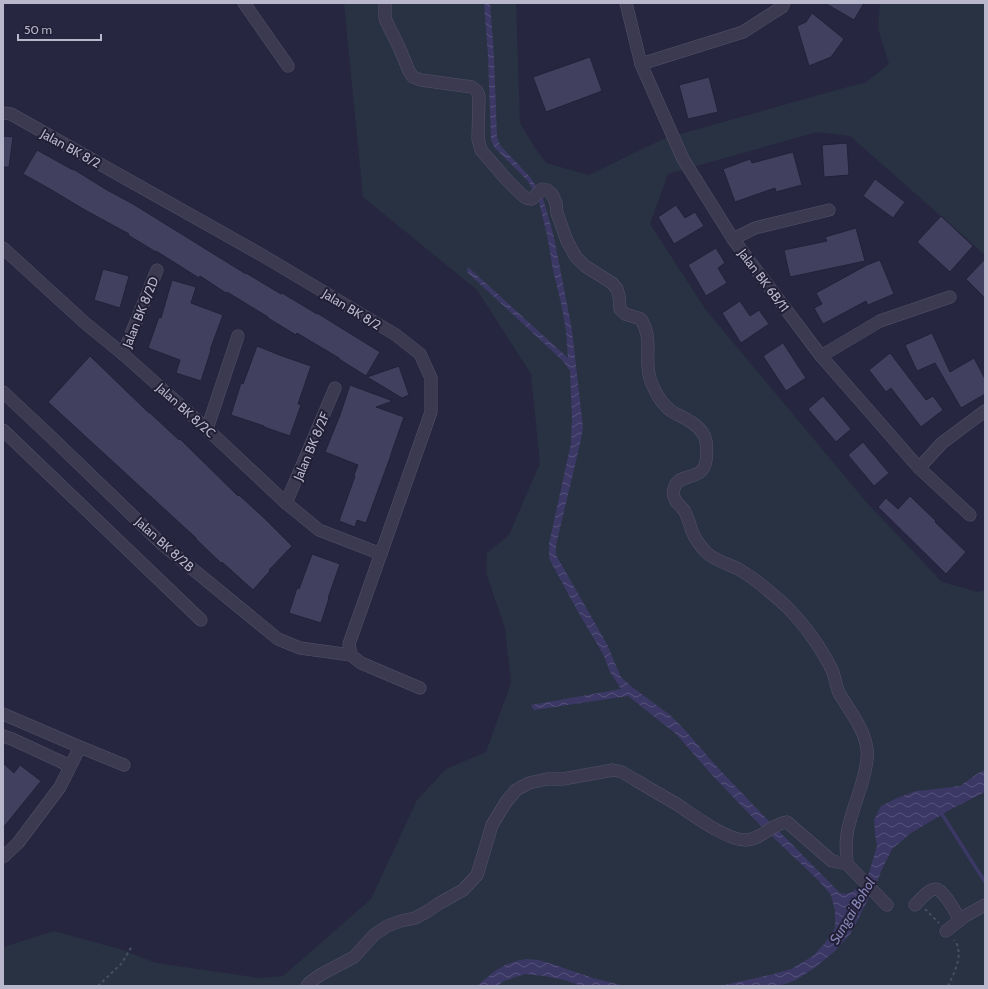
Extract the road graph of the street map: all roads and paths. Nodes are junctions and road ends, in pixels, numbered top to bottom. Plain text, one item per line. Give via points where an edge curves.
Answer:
1 (244, 3) edge
2 (385, 3) edge
3 (626, 3) edge
4 (784, 3) edge
5 (641, 64) junction
6 (288, 66) dead end
7 (3, 113) edge
8 (829, 210) dead end
9 (733, 239) junction
10 (3, 248) edge
11 (157, 270) dead end
12 (950, 297) dead end
13 (238, 336) dead end
14 (123, 354) junction
15 (821, 356) junction
16 (335, 388) dead end
17 (3, 392) edge
18 (985, 411) edge
19 (207, 429) junction
20 (3, 430) edge
21 (919, 468) junction
22 (286, 503) junction
23 (970, 515) dead end
24 (381, 554) junction
25 (201, 620) dead end
26 (351, 655) junction
27 (420, 688) dead end
28 (3, 714) edge
29 (3, 736) edge
30 (80, 747) junction
31 (124, 765) dead end
32 (70, 766) junction
33 (3, 857) edge
34 (849, 867) junction
35 (887, 905) dead end
36 (915, 905) dead end
37 (985, 905) edge
38 (960, 920) junction
39 (946, 931) dead end
40 (132, 946) dead end
41 (98, 986) edge
42 (307, 986) edge

1 - 6 street
2 - 34 street via 385,18 413,77 477,90 478,139 481,150 526,198 532,199 542,189 552,194 576,257 585,266 612,283 617,289 620,309 625,314 641,319 649,343 648,374 657,395 662,403 701,431 706,439 705,466 696,475 676,483 673,491 673,497 684,509 692,532 701,547 708,554 755,580 787,607 815,642 832,671 839,693 862,731 868,752 864,779 846,838 845,848
3 - 5 street, Jalan BK 6B/11
4 - 5 street via 782,7 743,32
5 - 9 street, Jalan BK 6B/11 via 683,158
7 - 24 street, Jalan BK 8/2 via 10,114 260,254 396,335 420,354 431,378 431,412
8 - 9 street via 755,228
9 - 15 street, Jalan BK 6B/11
10 - 14 street, Jalan BK 8/2C
11 - 14 street, Jalan BK 8/2D
12 - 15 street via 880,321
13 - 19 street
14 - 19 street, Jalan BK 8/2C
15 - 21 street, Jalan BK 6B/11
16 - 22 street, Jalan BK 8/2F
17 - 26 street, Jalan BK 8/2B via 162,544 278,639 300,648
18 - 21 street via 942,443
19 - 22 street, Jalan BK 8/2C
20 - 25 street
21 - 23 street, Jalan BK 6B/11
22 - 24 street, Jalan BK 8/2C via 319,530
24 - 26 street, Jalan BK 8/2 via 349,644
26 - 27 street via 360,663
28 - 30 street
29 - 32 street
30 - 31 street
30 - 32 street
32 - 33 street via 60,787 18,843
34 - 35 street
34 - 42 street via 832,861 787,822 782,822 752,839 735,839 725,835 622,772 613,770 563,779 547,779 529,783 516,790 506,802 492,825 477,875 463,890 415,918 387,926 374,935 354,957 320,975
36 - 38 street via 930,891 938,889
37 - 38 street
38 - 39 street
40 - 41 path via 122,963

